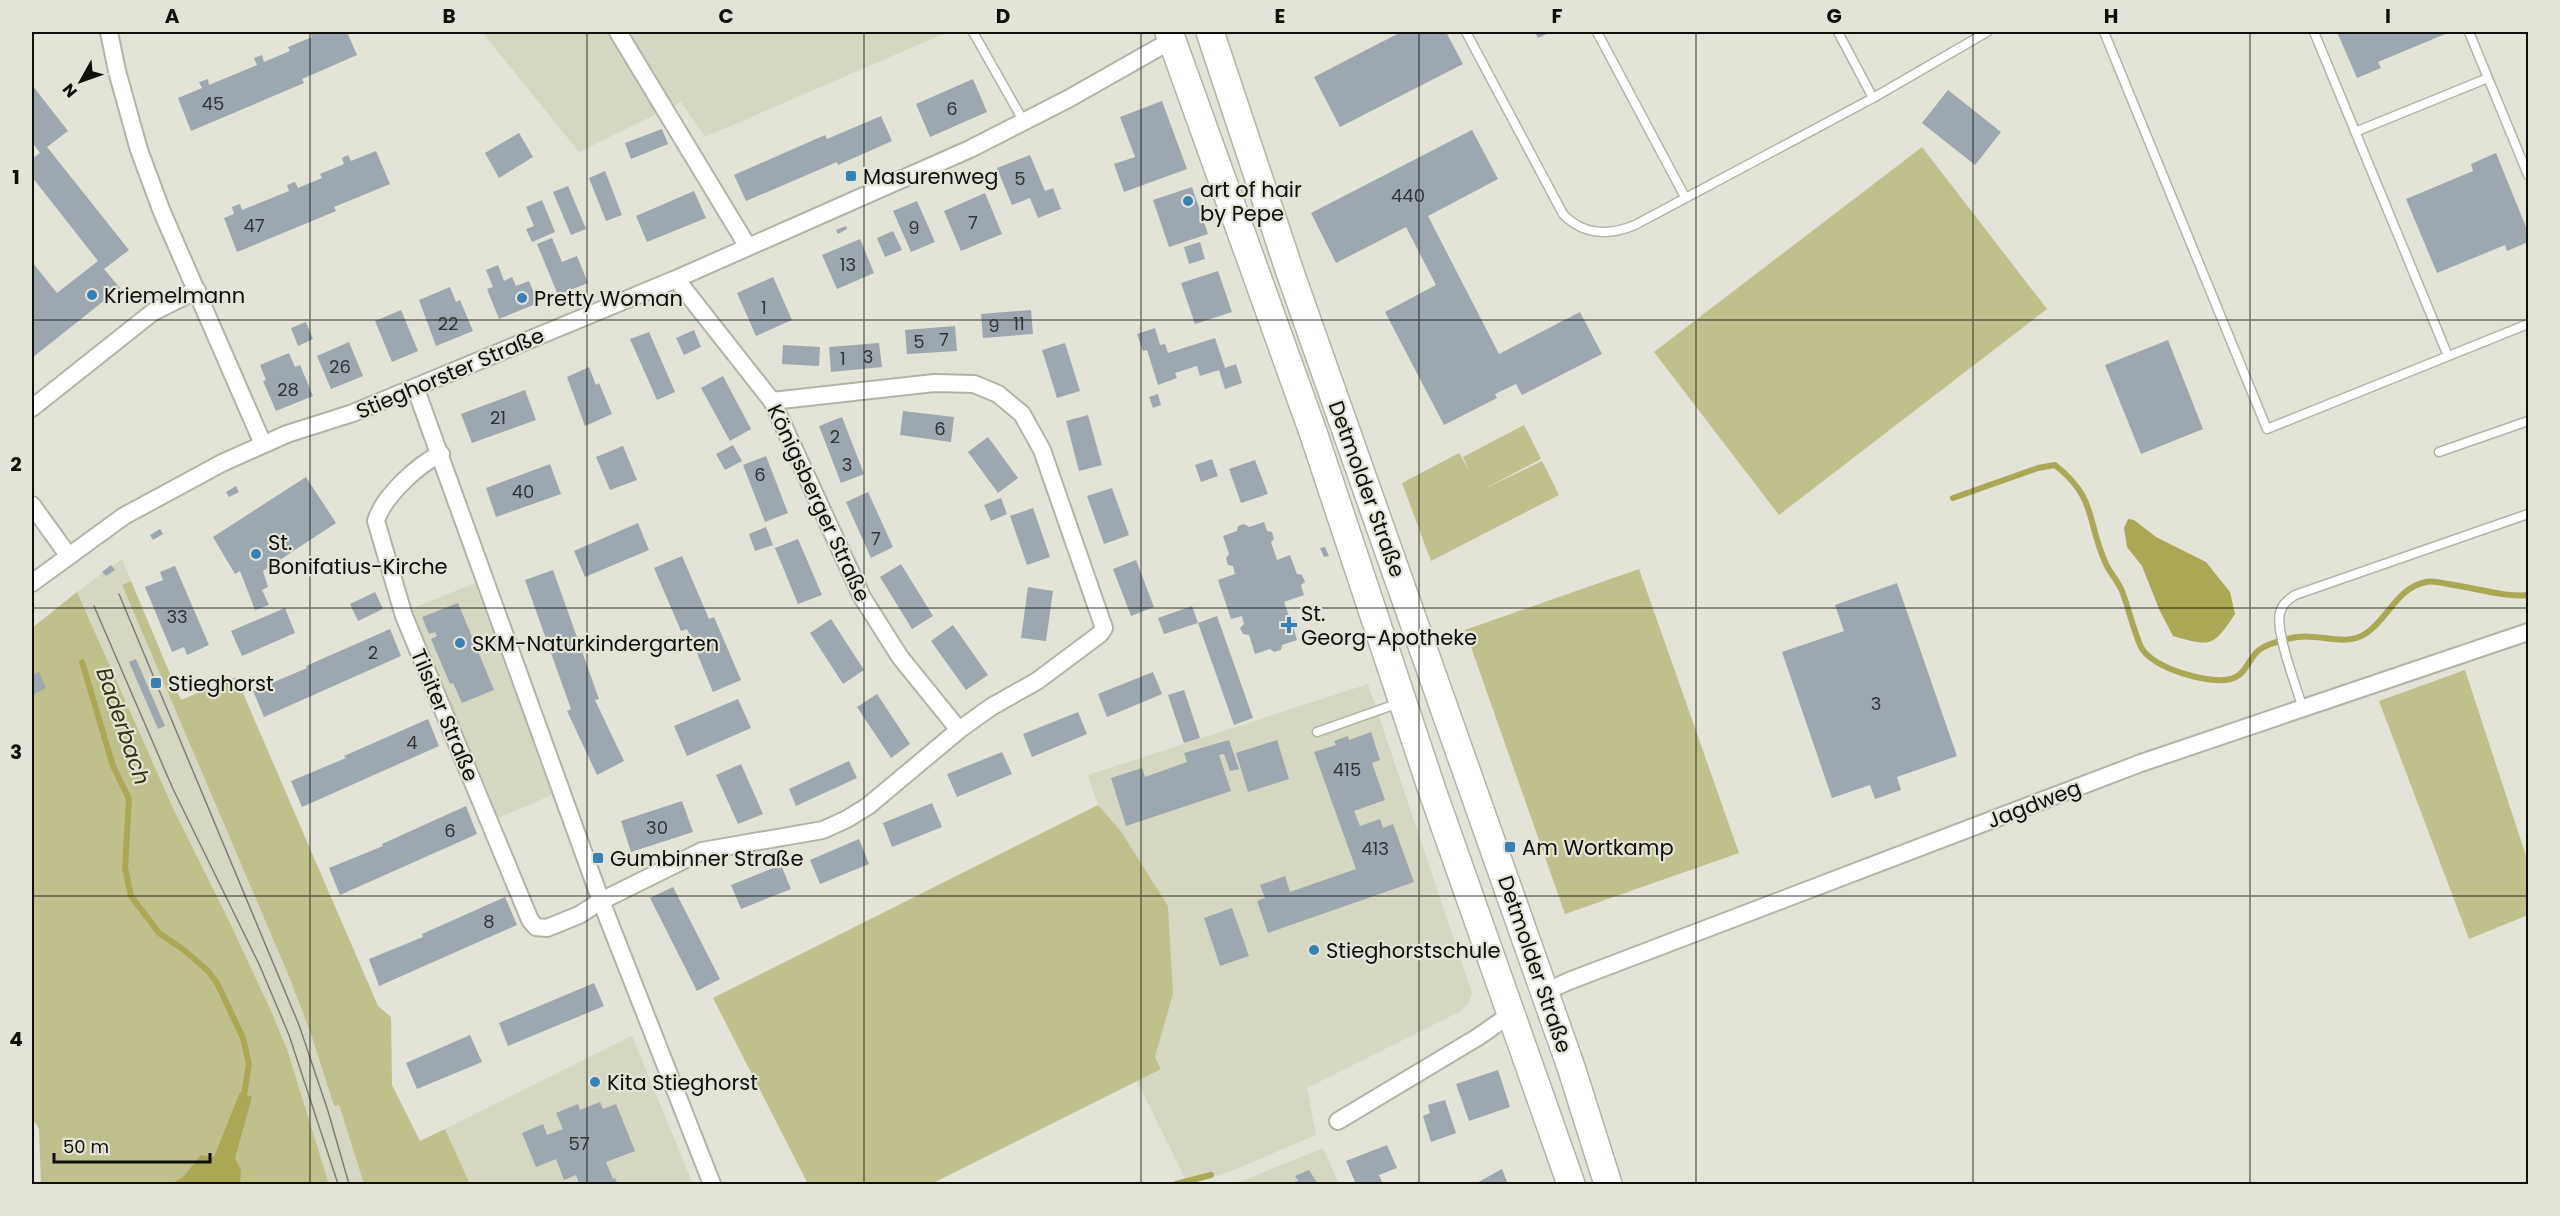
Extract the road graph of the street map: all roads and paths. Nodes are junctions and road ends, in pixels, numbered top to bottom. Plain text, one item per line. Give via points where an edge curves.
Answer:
1 (109, 32) edge
2 (618, 32) edge
3 (973, 32) edge
4 (1210, 32) edge
5 (1466, 32) edge
6 (1597, 32) edge
7 (1838, 32) edge
8 (1987, 32) edge
9 (2104, 32) edge
10 (2314, 32) edge
11 (2469, 32) edge
12 (1178, 34) edge
13 (2488, 78) junction
14 (1873, 98) junction
15 (1024, 122) junction
16 (2355, 132) junction
17 (2529, 174) edge
18 (1685, 197) junction
19 (748, 247) junction
20 (676, 279) junction
21 (197, 290) junction
22 (2529, 324) edge
23 (2448, 356) junction
24 (415, 387) junction
25 (772, 401) junction
26 (32, 408) edge
27 (2529, 421) edge
28 (263, 444) junction
29 (2439, 452) dead end
30 (441, 454) junction
31 (32, 505) edge
32 (2529, 514) edge
33 (68, 555) junction
34 (32, 583) edge
35 (2529, 632) edge
36 (1403, 702) junction
37 (2303, 709) junction
38 (959, 730) junction
39 (1317, 732) dead end
40 (601, 901) junction
41 (1545, 992) junction
42 (1511, 1014) junction
43 (1338, 1121) dead end
44 (712, 1185) edge
45 (1571, 1185) edge
46 (1608, 1185) edge

1 - 21 street via 139,150
2 - 19 street
3 - 15 lane
4 - 41 main road, Detmolder Straße via 1291,275
5 - 18 lane via 1556,203 1571,223 1596,232 1625,229
6 - 18 lane
7 - 14 lane
8 - 14 lane
9 - 23 lane via 2267,429
10 - 16 lane
11 - 13 lane
12 - 15 street, Stieghorster Straße
12 - 36 main road, Detmolder Straße
13 - 16 lane
13 - 17 lane
14 - 18 lane
15 - 19 street, Stieghorster Straße
16 - 23 lane
19 - 20 street, Stieghorster Straße
20 - 24 street, Stieghorster Straße
20 - 25 street, Königsberger Straße
21 - 26 street via 153,312
21 - 28 street
22 - 23 lane
24 - 28 street, Stieghorster Straße
24 - 30 street
25 - 38 street, Königsberger Straße via 862,597 900,657
25 - 38 street via 934,384 974,384 998,394 1022,414 1042,450 1104,628 1037,681
27 - 29 lane
28 - 33 street, Stieghorster Straße via 153,498
30 - 40 street
30 - 40 street, Tilsiter Straße via 425,461 386,501 376,521 404,616 530,920 536,927 547,928
31 - 33 street
32 - 37 lane via 2295,595 2285,602 2279,627
33 - 34 street, Stieghorster Straße
35 - 37 street, Jagdweg
36 - 39 lane
36 - 42 main road, Detmolder Straße
37 - 41 street, Jagdweg via 2141,763
38 - 40 street via 847,819 823,830 702,851
40 - 44 street
41 - 42 main road
41 - 46 main road, Detmolder Straße
42 - 43 street
42 - 45 main road, Detmolder Straße

